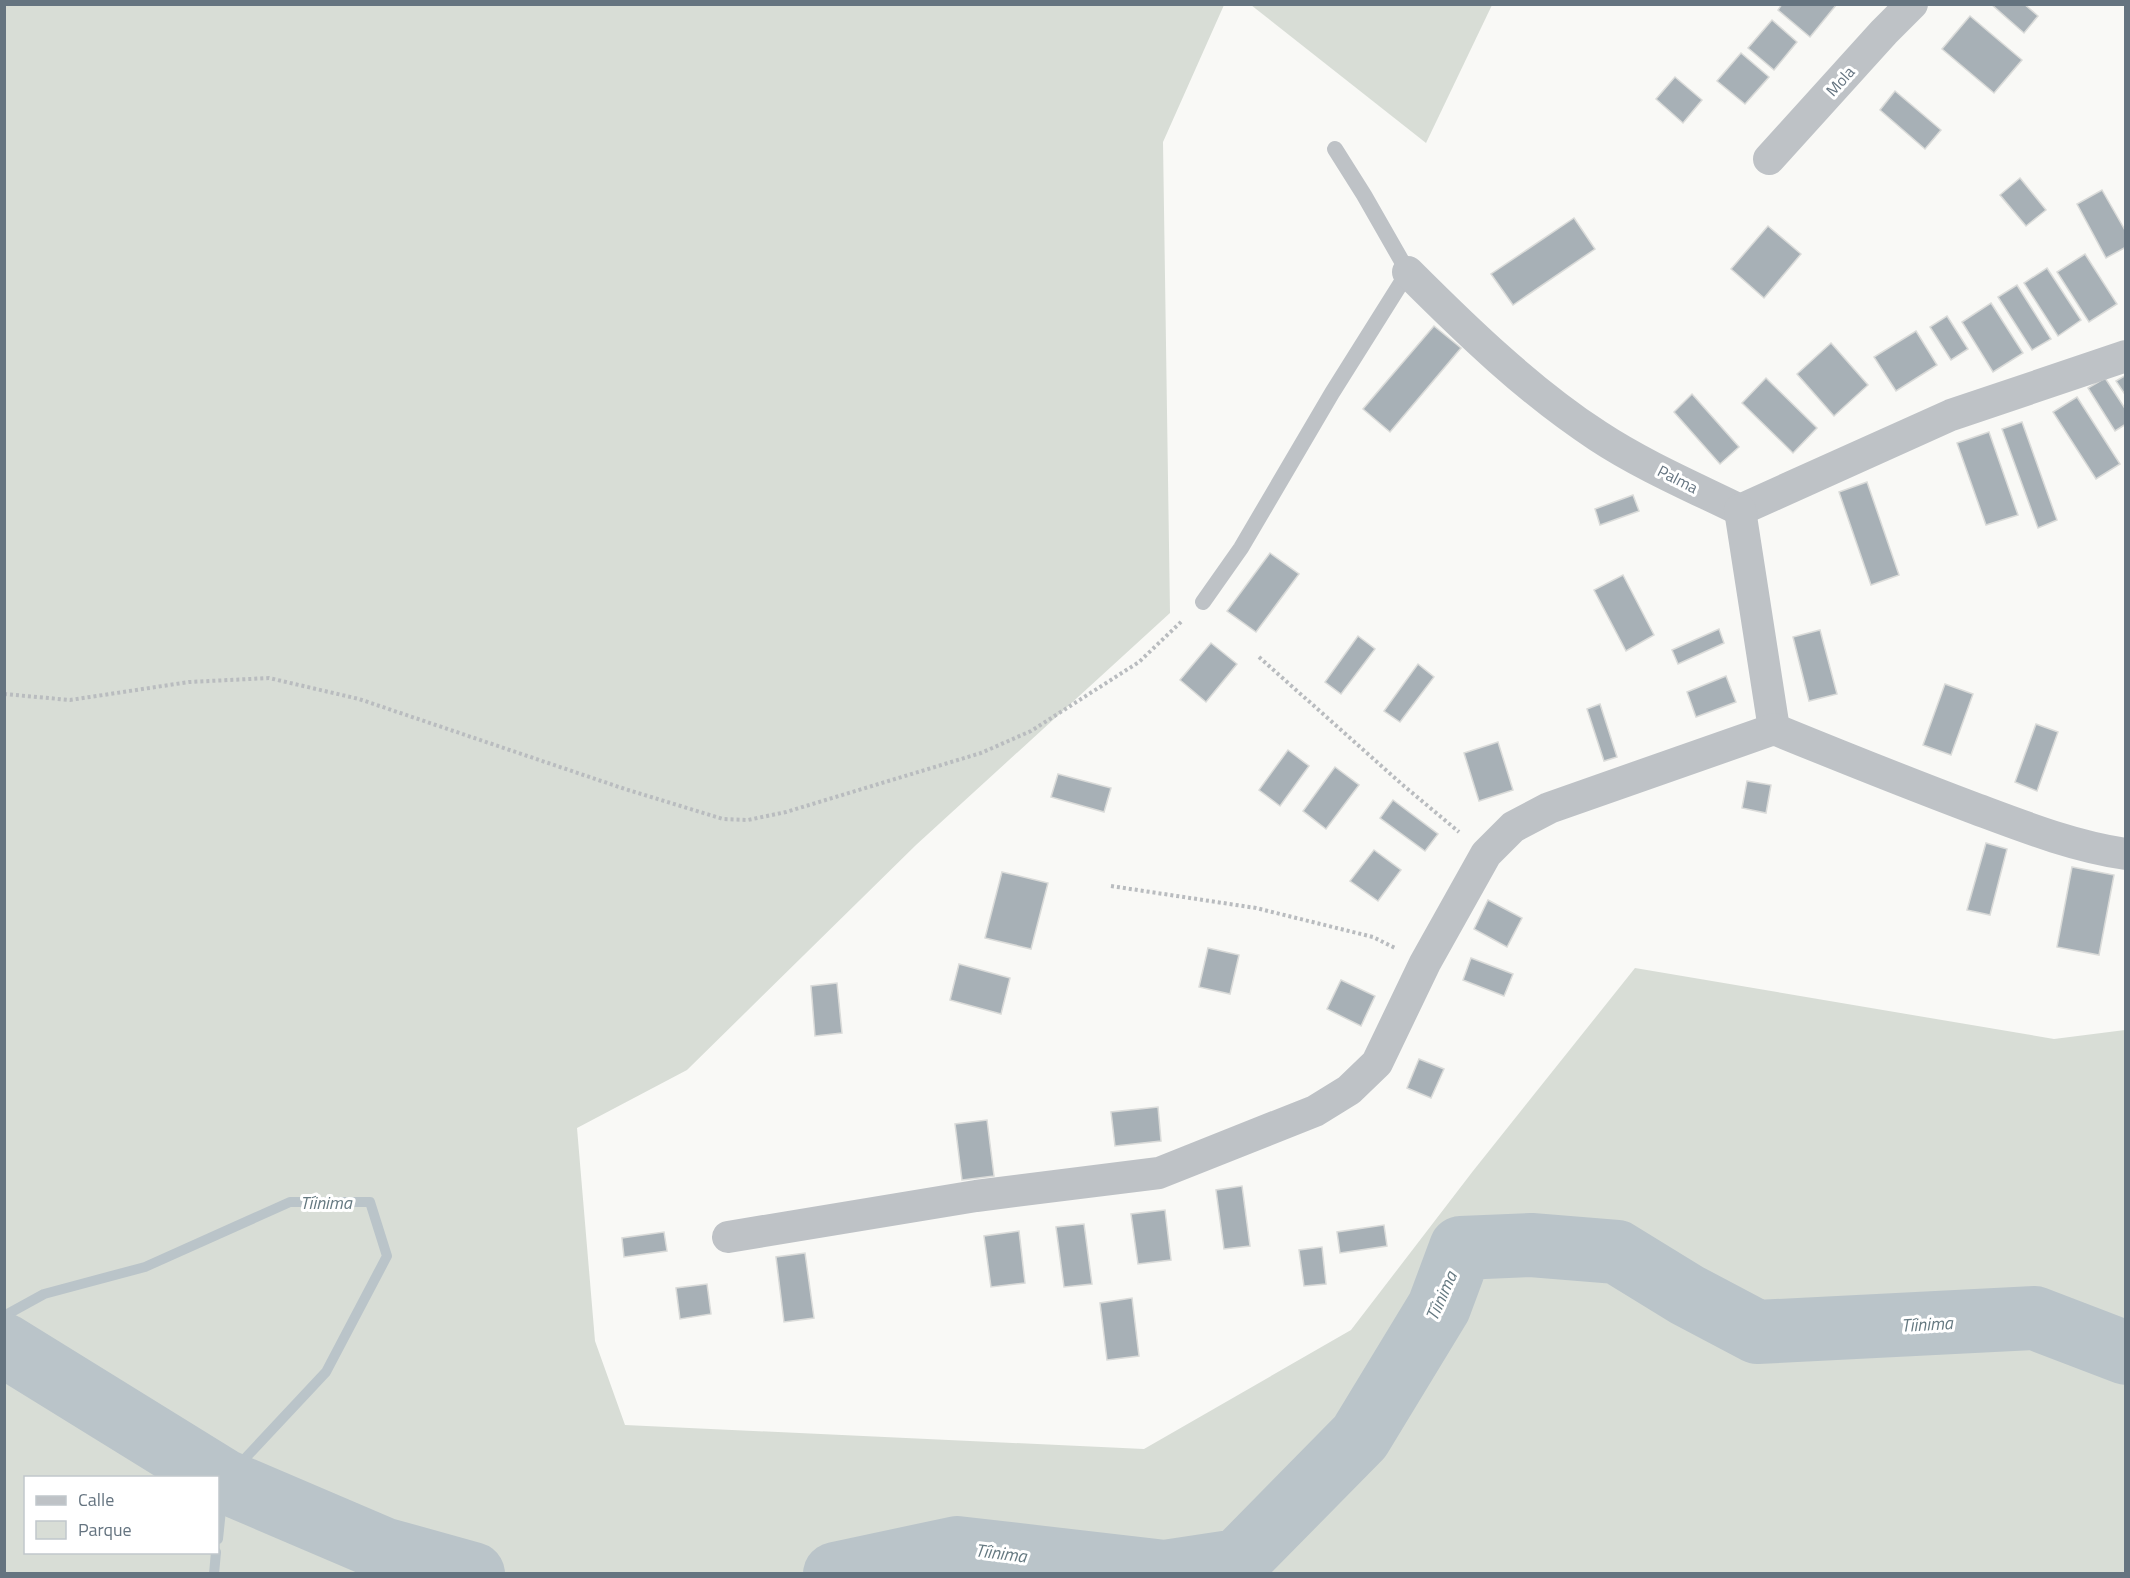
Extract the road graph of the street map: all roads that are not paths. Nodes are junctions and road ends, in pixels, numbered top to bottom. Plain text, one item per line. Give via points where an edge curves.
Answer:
1 (1912, 4) edge
2 (1335, 149) dead end
3 (1769, 159) dead end
4 (1408, 273) junction
5 (2126, 356) edge
6 (1740, 510) junction
7 (1203, 602) road end
8 (1774, 729) junction
9 (2126, 854) edge
10 (728, 1237) dead end

1 - 3 street, Mola
2 - 4 lane, Palma
4 - 6 street, Palma via 1561,411 1600,438
4 - 7 lane via 1241,548
5 - 6 street via 1951,415
6 - 8 street
8 - 9 street via 2042,834
8 - 10 street via 1548,808 1513,827 1486,854 1425,963 1377,1063 1349,1090 1315,1111 1160,1173 976,1196

